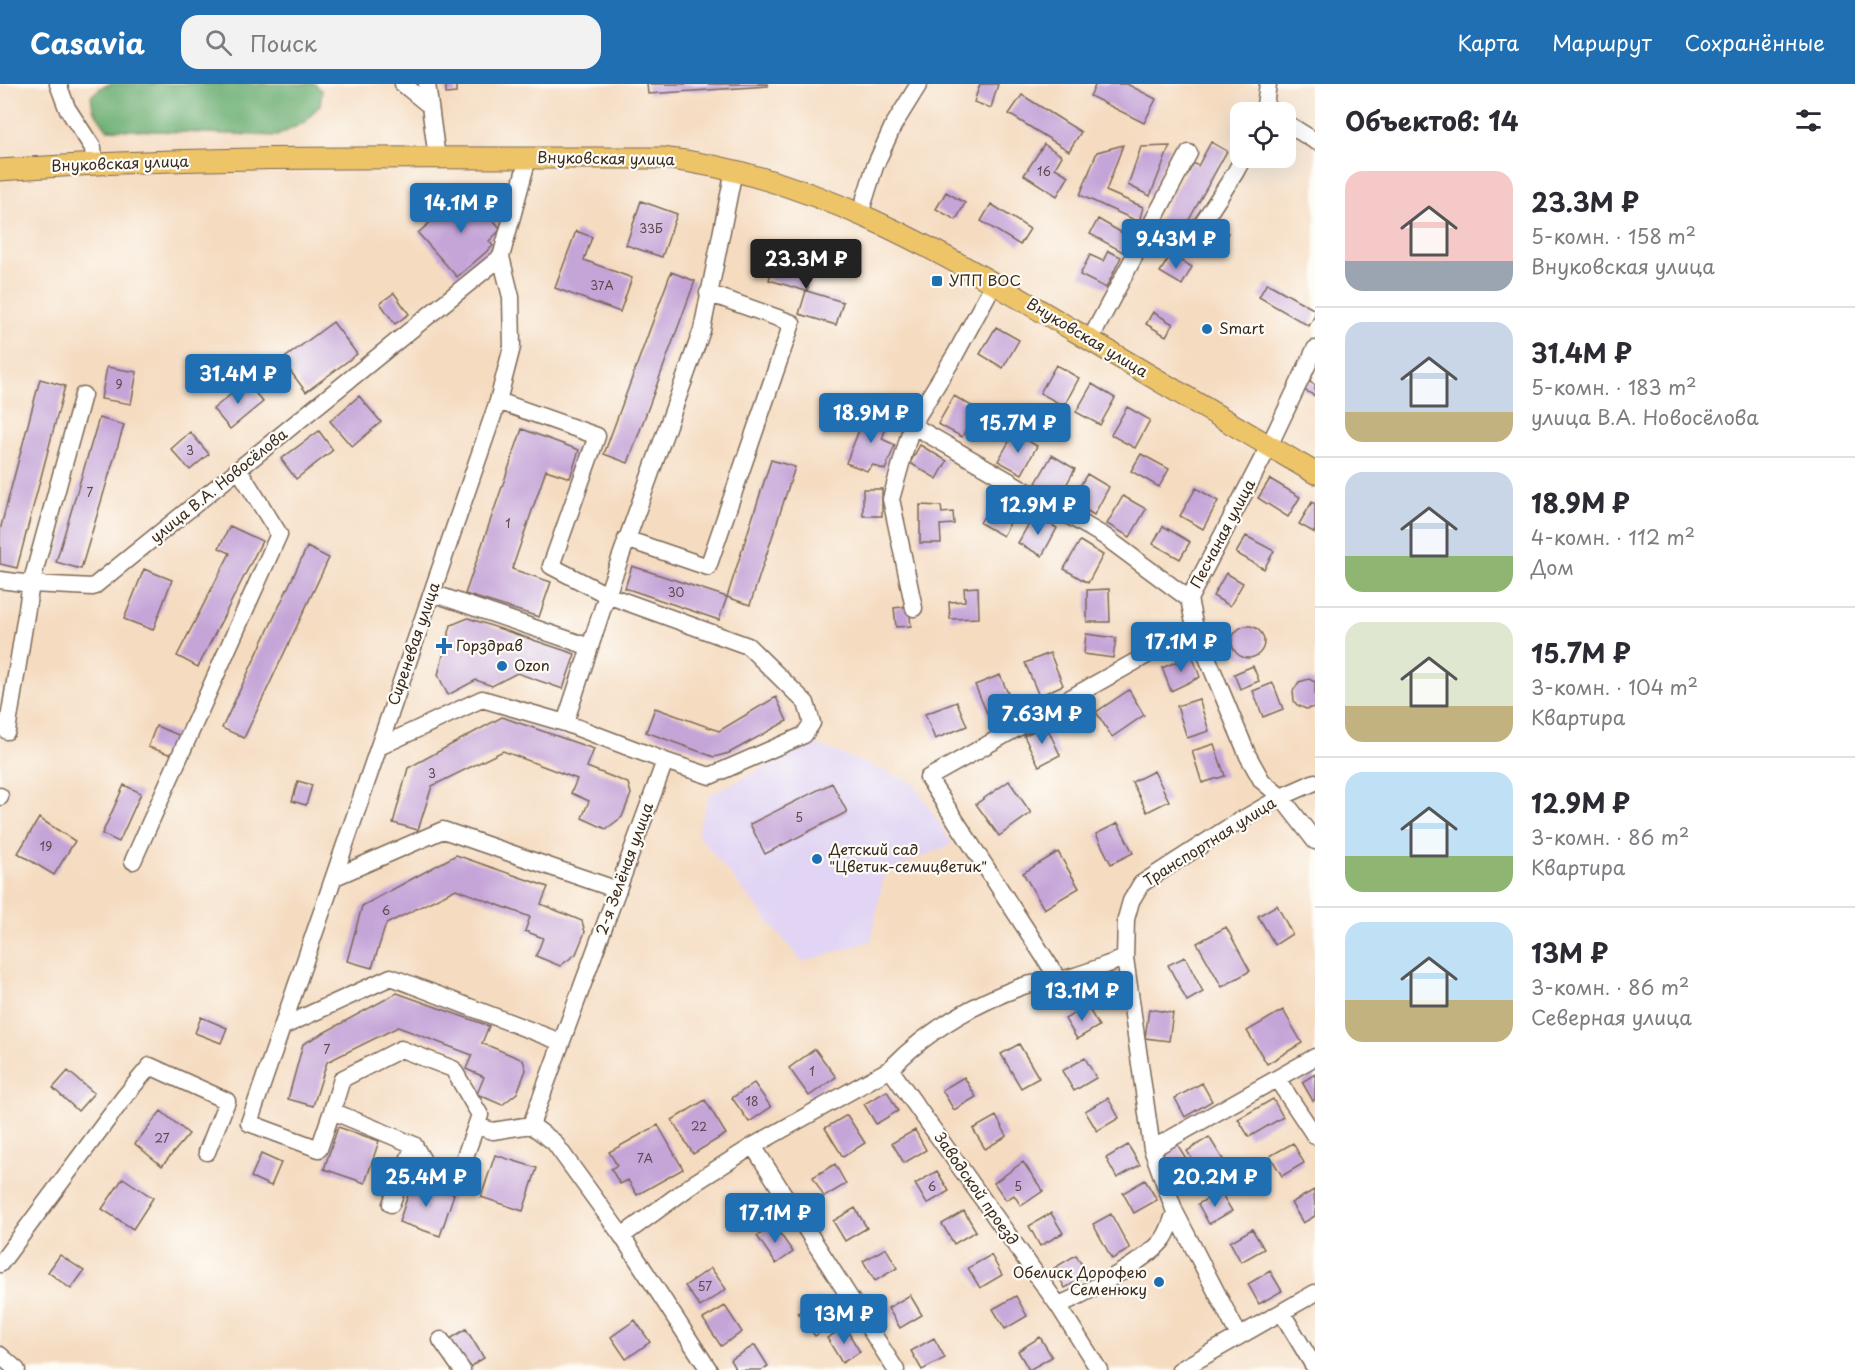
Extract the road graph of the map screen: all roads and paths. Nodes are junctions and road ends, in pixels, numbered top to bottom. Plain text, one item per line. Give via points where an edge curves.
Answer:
1 (58, 84) edge
2 (403, 84) edge
3 (427, 84) edge
4 (919, 84) edge
5 (1268, 84) edge
6 (1267, 102) edge
7 (430, 106) junction
8 (1296, 129) edge
9 (1315, 141) edge
10 (1189, 153) dead end
11 (437, 158) junction
12 (528, 158) junction
13 (94, 163) junction
14 (1237, 168) edge
15 (0, 170) edge
16 (734, 170) junction
17 (860, 214) junction
18 (1146, 234) junction
19 (501, 257) junction
20 (994, 283) junction
21 (708, 293) junction
22 (1090, 340) junction
23 (1315, 349) edge
24 (83, 395) dead end
25 (498, 401) junction
26 (912, 424) junction
27 (1269, 446) junction
28 (239, 470) junction
29 (1315, 473) edge
30 (626, 539) junction
31 (0, 580) edge
32 (31, 584) junction
33 (432, 593) junction
34 (607, 595) junction
35 (1189, 599) junction
36 (914, 608) dead end
37 (1195, 628) junction
38 (590, 647) junction
39 (565, 723) junction
40 (7, 731) dead end
41 (379, 747) junction
42 (666, 761) junction
43 (1315, 782) edge
44 (1281, 797) junction
45 (1315, 841) edge
46 (133, 861) dead end
47 (335, 877) junction
48 (618, 890) junction
49 (1125, 958) junction
50 (1059, 981) junction
51 (284, 1026) junction
52 (561, 1042) junction
53 (1315, 1057) edge
54 (890, 1070) junction
55 (1277, 1079) junction
56 (332, 1111) junction
57 (531, 1125) junction
58 (476, 1126) junction
59 (1315, 1136) edge
60 (414, 1145) junction
61 (753, 1146) junction
62 (1152, 1149) junction
63 (207, 1152) dead end
64 (391, 1204) dead end
65 (1175, 1212) junction
66 (622, 1236) junction
67 (0, 1264) edge
68 (1315, 1293) edge
69 (1058, 1305) junction
70 (1282, 1313) junction
71 (1239, 1336) junction
72 (441, 1340) dead end
73 (0, 1355) edge
74 (1315, 1368) edge
75 (17, 1370) edge
76 (462, 1370) edge
77 (709, 1370) edge
78 (896, 1370) edge
79 (1099, 1370) edge
80 (1180, 1370) edge

1 - 13 street via 67,108 93,148
2 - 7 street
3 - 7 street
4 - 17 street via 893,126
5 - 6 street
7 - 11 street
8 - 9 street
10 - 18 street
11 - 12 main road, Внуковская улица
11 - 13 main road, Внуковская улица
12 - 16 main road, Внуковская улица via 662,158
12 - 19 street, Сиреневая улица
13 - 15 main road, Внуковская улица
14 - 18 street via 1188,245 1182,248
16 - 17 main road, Внуковская улица
16 - 21 street
17 - 20 main road, Внуковская улица
18 - 22 street
19 - 25 street, Сиреневая улица via 511,297 512,347
19 - 28 street, улица В.А. Новосёлова
20 - 22 main road, Внуковская улица
20 - 26 street
21 - 30 street via 702,330
21 - 30 street via 792,323 708,567
22 - 27 main road, Внуковская улица
23 - 27 street, Песчаная улица
24 - 32 street
25 - 33 street, Сиреневая улица
25 - 34 street via 597,436 551,566
26 - 35 street via 1104,536
26 - 36 street via 891,499
27 - 29 main road, Внуковская улица
27 - 35 street, Песчаная улица
28 - 32 street, улица В.А. Новосёлова via 93,587
28 - 46 street via 279,534
30 - 34 street
31 - 32 street, улица В.А. Новосёлова
32 - 40 street
33 - 38 street
33 - 41 street, Сиреневая улица
34 - 38 street
34 - 42 street via 748,646 806,703 812,723 804,735 710,776
35 - 37 street, Песчаная улица
37 - 44 street, Песчаная улица via 1248,756 1262,782
37 - 50 street via 927,778
38 - 39 street
39 - 41 street via 482,699
39 - 42 street
41 - 47 street, Сиреневая улица
42 - 48 street, 2-я Зелёная улица
43 - 44 street, Транспортная улица
44 - 45 street, Песчаная улица
44 - 49 street, Транспортная улица via 1141,884 1126,919
47 - 48 street via 443,830
47 - 51 street, Сиреневая улица
48 - 52 street, 2-я Зелёная улица
49 - 50 street
49 - 62 street, Транспортная улица
50 - 54 street via 1042,981 986,1000 928,1034
51 - 52 street via 391,977
51 - 56 street, Сиреневая улица via 249,1123 319,1149
52 - 57 street, 2-я Зелёная улица
53 - 55 street
54 - 61 street
54 - 69 street, Заводской проезд
55 - 59 street
55 - 62 street
56 - 58 street via 342,1079 401,1049 453,1070 480,1115
56 - 60 street
57 - 58 street via 493,1131
57 - 66 street via 554,1142
58 - 60 street via 458,1176 425,1164
60 - 64 street
61 - 66 street
61 - 78 street
62 - 65 street, Транспортная улица
63 - 67 street via 227,1101 150,1066 124,1095
65 - 69 street via 1164,1238 1150,1253
65 - 71 street, Транспортная улица
66 - 77 street
68 - 70 street
69 - 79 street, Заводской проезд
70 - 71 street
70 - 74 street
71 - 80 street
72 - 76 street
73 - 75 street

